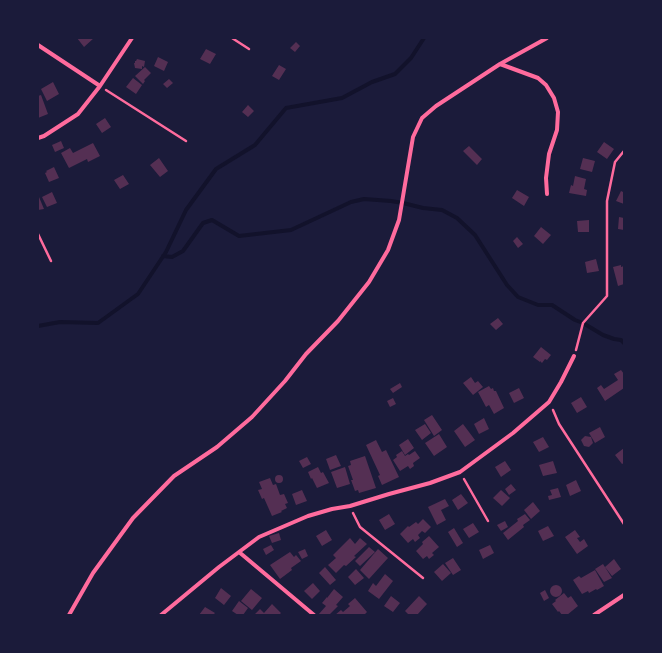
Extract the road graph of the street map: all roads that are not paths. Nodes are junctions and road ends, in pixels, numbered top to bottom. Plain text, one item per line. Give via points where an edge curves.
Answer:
1 (132, 38) edge
2 (547, 38) edge
3 (38, 45) edge
4 (500, 64) junction
5 (100, 86) junction
6 (38, 138) edge
7 (547, 194) dead end
8 (574, 356) road end
9 (239, 552) junction
10 (624, 596) edge
11 (69, 615) edge
12 (161, 615) edge
13 (314, 615) edge
14 (594, 615) edge

1 - 5 street
2 - 4 street
3 - 5 street
4 - 7 street via 538,78 554,98 558,112 557,130 548,154
4 - 11 street via 422,118 413,137 399,220 388,250 369,282 338,322 306,354 252,416 217,447 174,476 133,518 93,573
5 - 6 street via 78,114
8 - 9 street via 549,402 513,433 460,472 430,483 308,516 259,536
9 - 12 street
9 - 13 street
10 - 14 street

